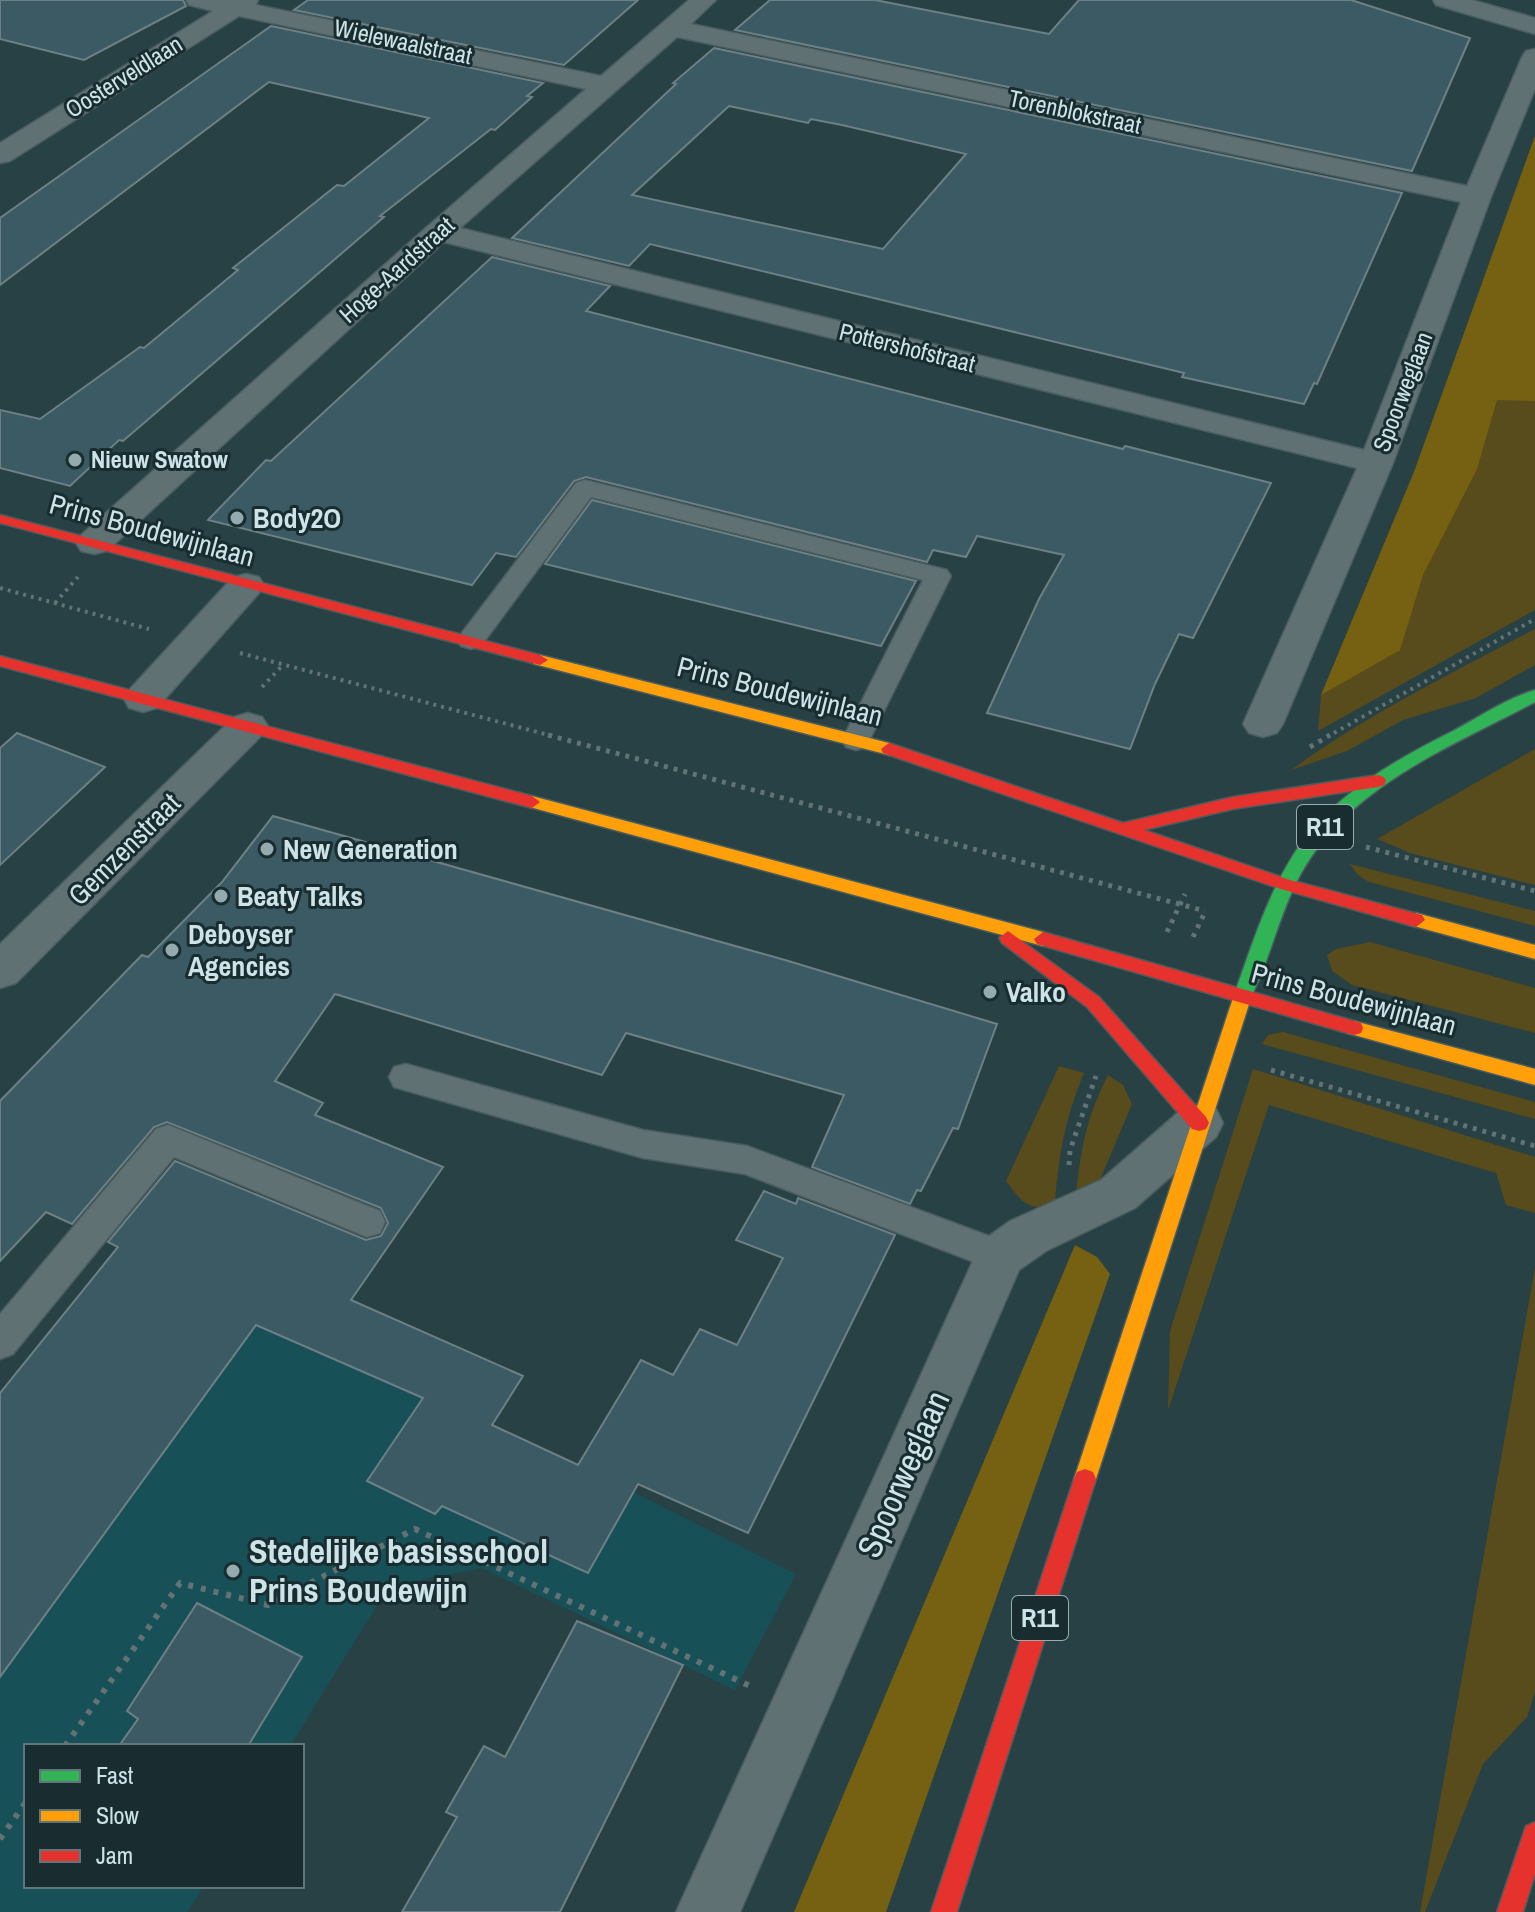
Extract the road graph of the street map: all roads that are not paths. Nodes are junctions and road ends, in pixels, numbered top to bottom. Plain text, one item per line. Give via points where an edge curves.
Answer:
1 (198, 0) edge
2 (704, 0) edge
3 (1445, 0) edge
4 (242, 4) edge
5 (1535, 26) edge
6 (672, 28) junction
7 (1535, 57) edge
8 (607, 85) junction
9 (0, 155) edge
10 (1477, 197) junction
11 (438, 232) junction
12 (1376, 463) junction
13 (0, 519) edge
14 (94, 543) junction
15 (246, 585) junction
16 (471, 640) junction
17 (0, 661) edge
18 (1535, 695) edge
19 (143, 699) junction
20 (1263, 724) dead end
21 (248, 726) junction
22 (856, 740) junction
23 (1378, 781) junction
24 (1121, 829) junction
25 (1287, 885) junction
26 (987, 923) junction
27 (1535, 952) edge
28 (0, 971) edge
29 (1242, 998) junction
30 (406, 1077) dead end
31 (1535, 1077) edge
32 (1199, 1123) junction
33 (367, 1222) dead end
34 (1000, 1256) junction
35 (0, 1342) edge
36 (1535, 1835) edge
37 (708, 1912) edge
38 (944, 1912) edge
39 (1510, 1912) edge

1 - 4 street, Wielewaalstraat
2 - 6 street, Hoge-Aardstraat
3 - 5 street
4 - 8 street, Wielewaalstraat
4 - 9 street, Oosterveldlaan
6 - 8 street, Hoge-Aardstraat
6 - 10 street, Torenblokstraat
7 - 10 street, Spoorweglaan
8 - 11 street, Hoge-Aardstraat
10 - 12 street, Spoorweglaan
11 - 12 street, Pottershofstraat
11 - 14 street, Hoge-Aardstraat
12 - 20 street, Spoorweglaan
13 - 14 main road, Prins Boudewijnlaan
14 - 15 main road, Prins Boudewijnlaan
15 - 16 main road, Prins Boudewijnlaan
15 - 19 street
16 - 22 main road, Prins Boudewijnlaan
16 - 22 lane via 585,488 938,576
17 - 19 main road, Prins Boudewijnlaan
18 - 23 main road, R11
19 - 21 main road, Prins Boudewijnlaan
21 - 26 main road, Prins Boudewijnlaan
21 - 28 street, Gemzenstraat
22 - 24 main road, Prins Boudewijnlaan
23 - 24 main road via 1233,803
23 - 25 main road, R11 via 1319,832
24 - 25 main road, Prins Boudewijnlaan
25 - 27 main road, Prins Boudewijnlaan
25 - 29 main road, R11
26 - 29 main road, Prins Boudewijnlaan
26 - 32 main road via 1093,1002
29 - 31 main road, Prins Boudewijnlaan
29 - 32 main road, R11
30 - 34 lane via 643,1144 747,1160
32 - 34 street via 1118,1194 1028,1236
32 - 38 main road, R11
33 - 35 lane via 168,1139
34 - 37 street, Spoorweglaan
36 - 39 main road

